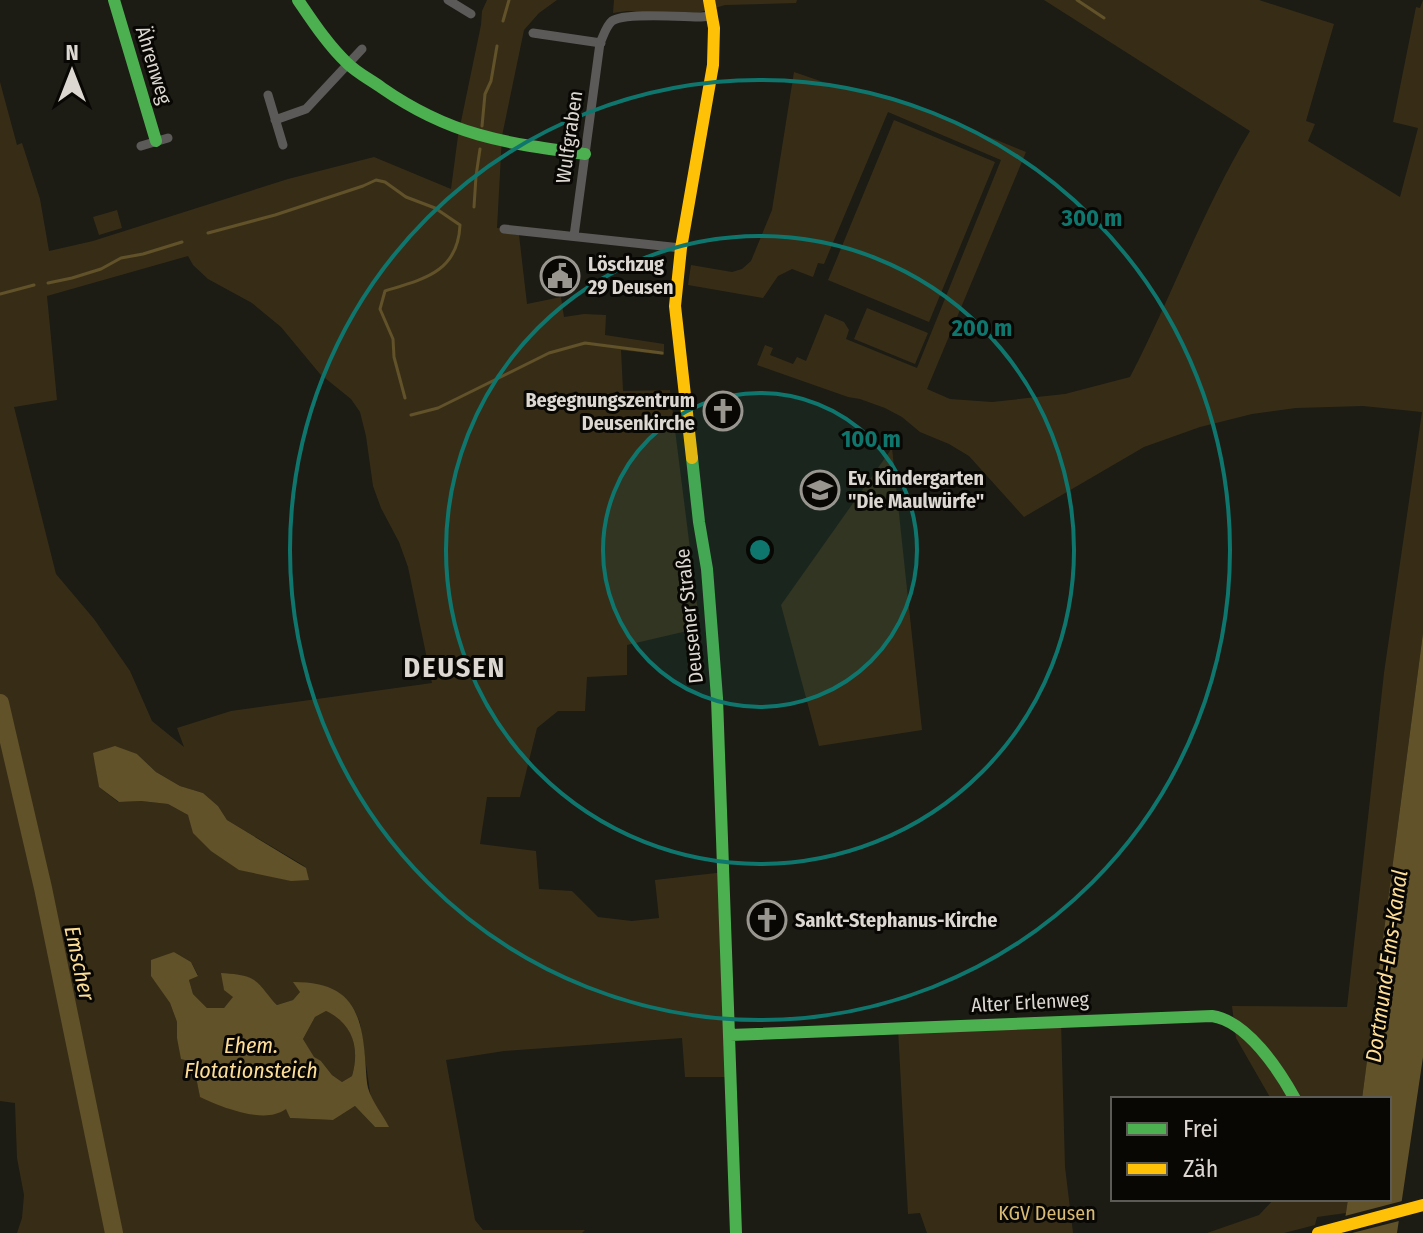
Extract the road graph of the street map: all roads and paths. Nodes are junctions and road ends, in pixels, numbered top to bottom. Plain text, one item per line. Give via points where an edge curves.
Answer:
1 (114, 0) edge
2 (298, 0) edge
3 (448, 0) edge
4 (709, 0) edge
5 (471, 14) dead end
6 (712, 16) junction
7 (533, 33) dead end
8 (601, 43) junction
9 (362, 49) dead end
10 (348, 64) junction
11 (268, 95) dead end
12 (275, 120) junction
13 (162, 140) joint
14 (283, 145) dead end
15 (141, 146) dead end
16 (585, 154) junction
17 (504, 229) dead end
18 (574, 236) junction
19 (681, 248) junction
20 (730, 1035) junction
21 (1294, 1097) edge
22 (1423, 1205) edge
23 (736, 1233) edge
24 (1318, 1233) edge

1 - 13 street, Ährenweg
2 - 10 street
3 - 5 street
4 - 6 street, Deusener Straße
6 - 8 street via 619,19 612,21
6 - 19 street, Deusener Straße via 713,65
7 - 8 street
8 - 16 street, Wulfgraben
9 - 10 street
10 - 12 street via 306,109
10 - 16 street via 414,108 461,131
11 - 12 street
12 - 14 street
13 - 15 street, Ährenweg
16 - 18 street, Wulfgraben
17 - 18 street
18 - 19 street
19 - 20 street, Deusener Straße via 676,326 712,626
20 - 21 street, Alter Erlenweg via 1219,1017 1249,1038
20 - 23 street, Deusener Straße
22 - 24 street

